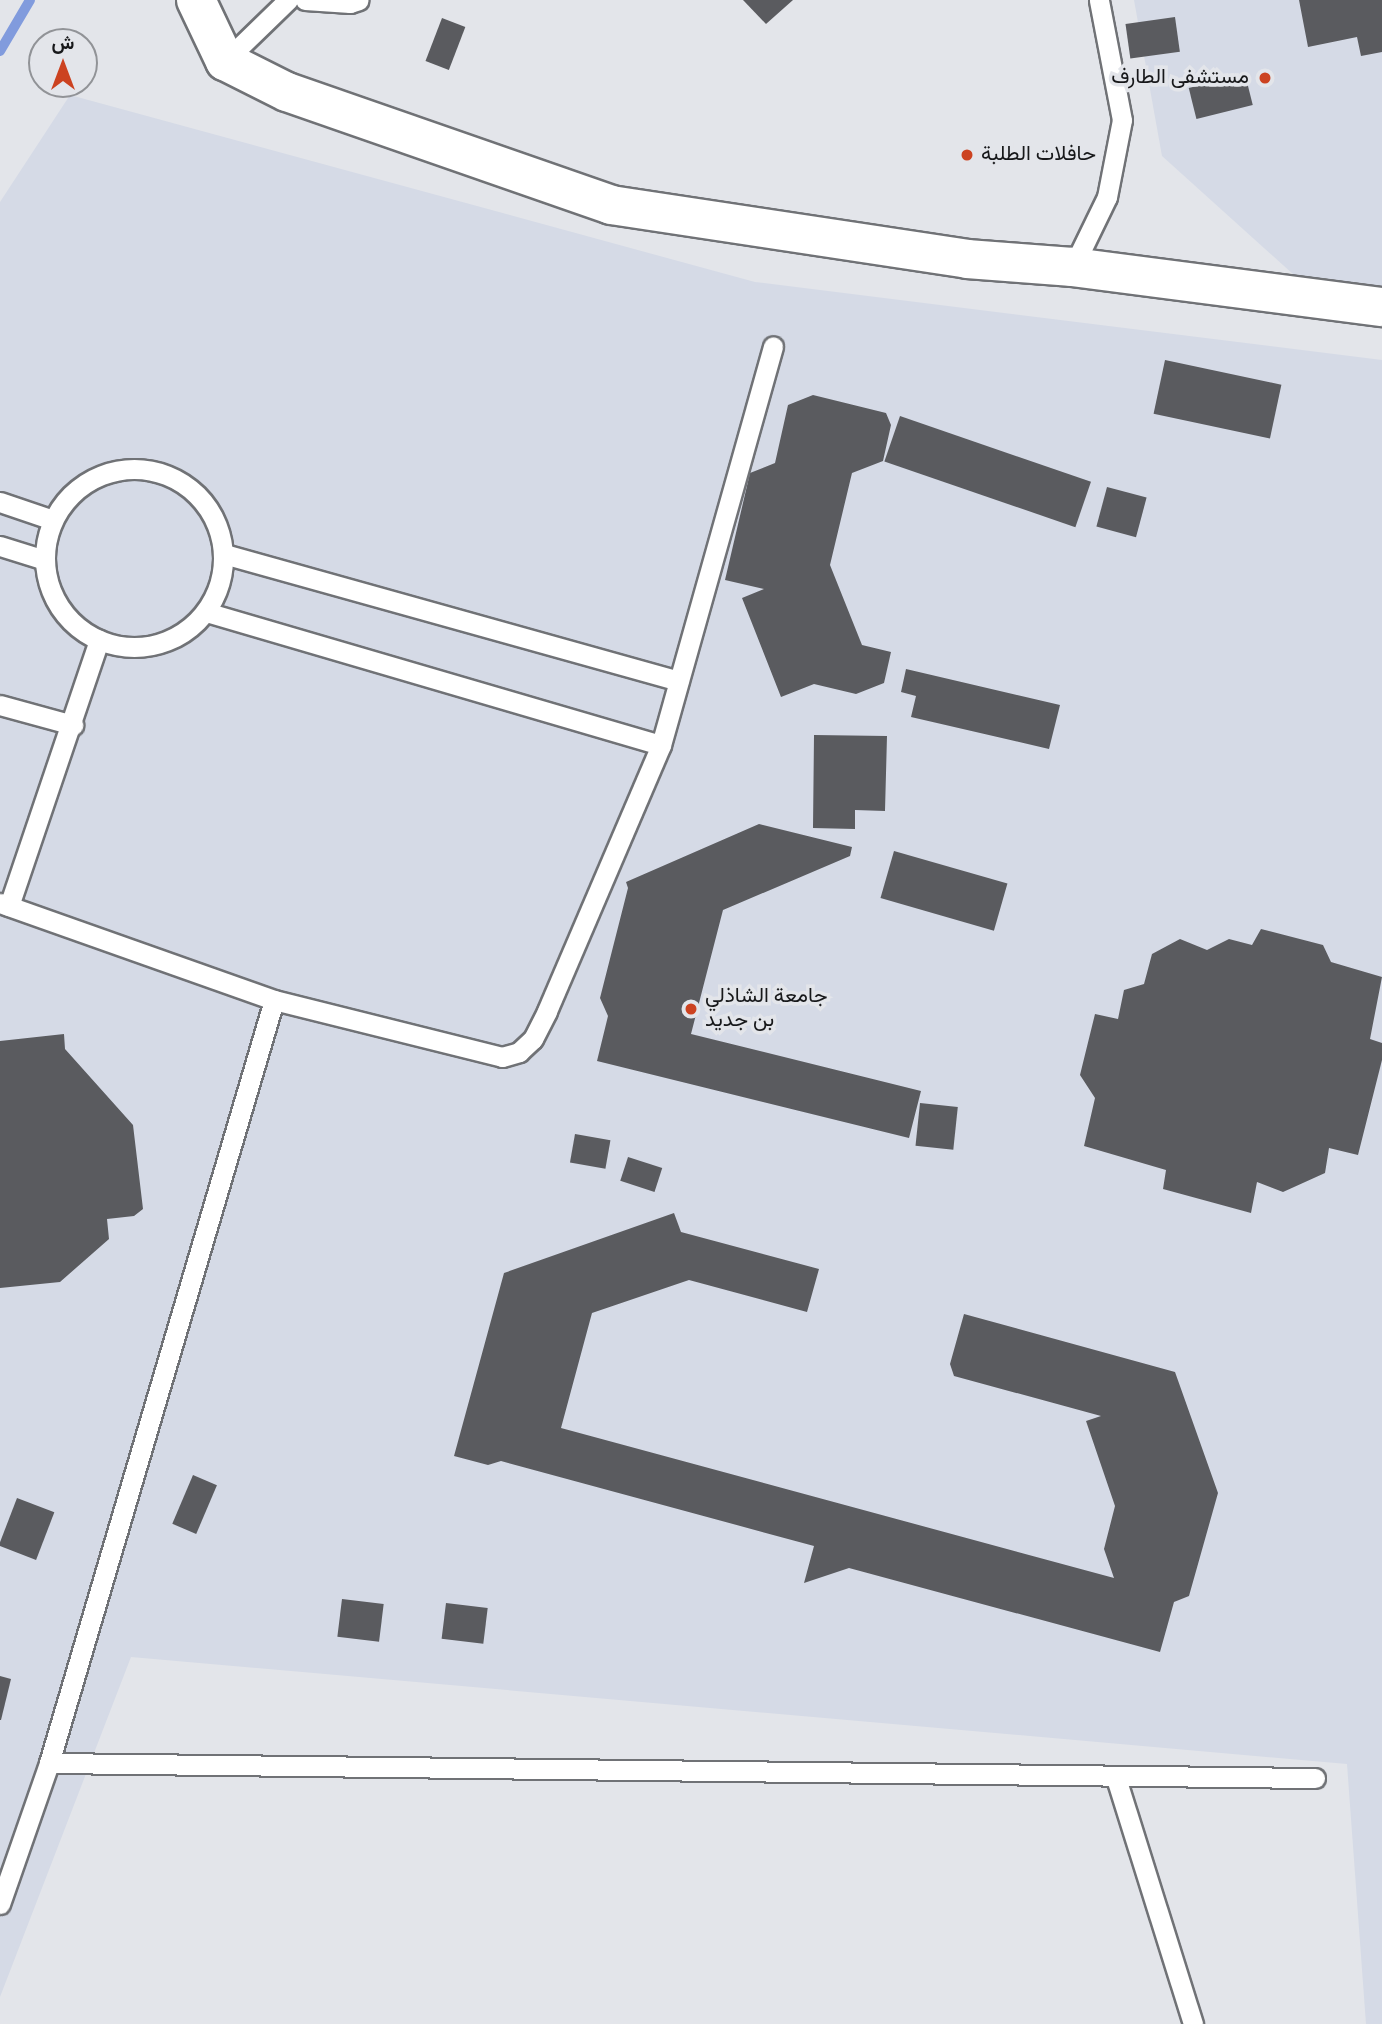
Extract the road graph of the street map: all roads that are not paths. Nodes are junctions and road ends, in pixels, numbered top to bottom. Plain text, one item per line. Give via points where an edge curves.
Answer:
1 (197, 0) edge
2 (288, 0) edge
3 (305, 0) edge
4 (359, 0) edge
5 (1099, 0) edge
6 (225, 61) junction
7 (1073, 267) junction
8 (1382, 307) edge
9 (773, 346) dead end
10 (0, 502) edge
11 (53, 520) junction
12 (0, 546) edge
13 (224, 554) junction
14 (45, 560) junction
15 (206, 612) junction
16 (99, 640) junction
17 (679, 681) junction
18 (6, 710) edge
19 (73, 725) junction
20 (661, 745) junction
21 (5, 904) edge
22 (274, 1000) junction
23 (49, 1763) junction
24 (1116, 1777) junction
25 (1315, 1777) dead end
26 (0, 1904) edge
27 (1193, 2024) edge

1 - 6 street
2 - 6 lane
3 - 4 lane
5 - 7 lane via 1122,120 1107,197
6 - 7 street via 287,92 611,205 967,259
7 - 8 street
9 - 17 lane
10 - 11 lane
11 - 13 lane via 69,496 92,479 119,470 148,470 177,480 201,498 218,524
11 - 14 lane
12 - 14 lane
13 - 15 lane via 220,584
13 - 17 lane
14 - 16 lane via 56,603 75,625
15 - 16 lane via 184,632 156,645 127,647
15 - 20 lane
16 - 19 lane
17 - 20 lane
18 - 19 lane
19 - 21 lane
20 - 22 lane via 547,1011 533,1039 519,1052 502,1057
21 - 22 lane
22 - 23 lane
23 - 24 lane
23 - 26 lane
24 - 25 lane
24 - 27 lane

